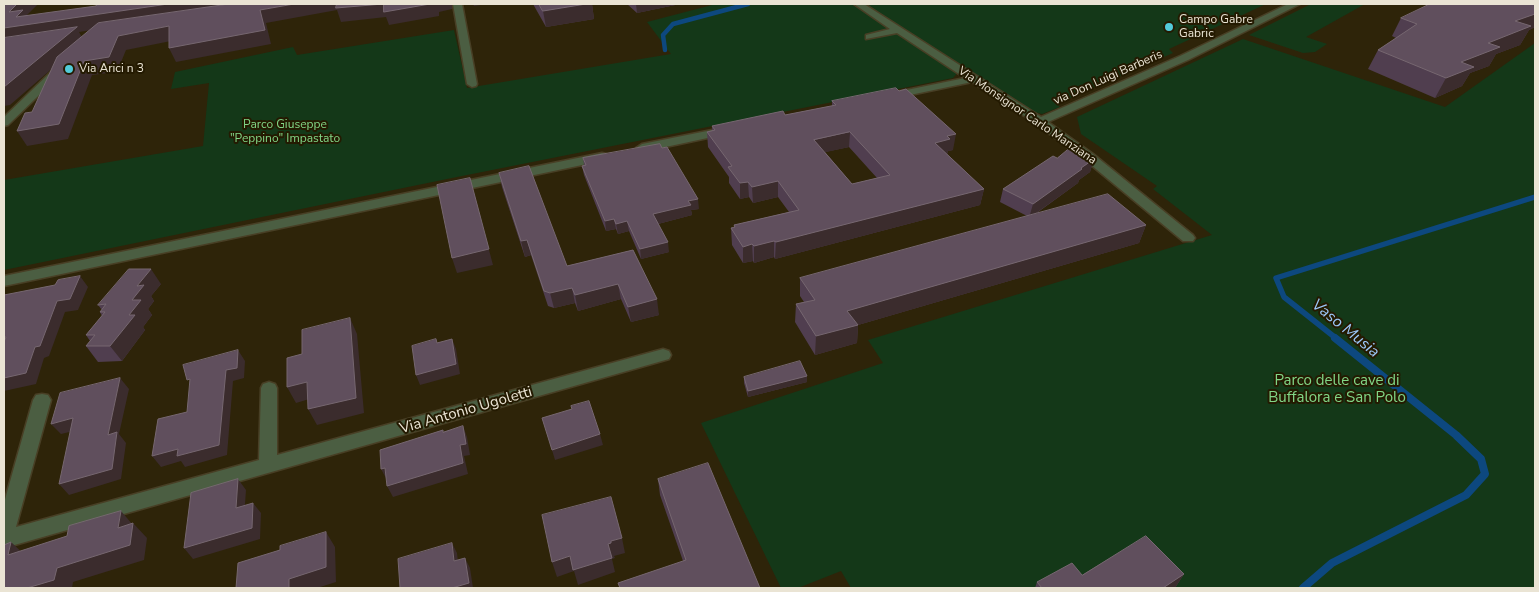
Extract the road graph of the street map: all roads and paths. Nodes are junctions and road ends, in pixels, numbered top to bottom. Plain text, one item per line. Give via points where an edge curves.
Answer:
1 (457, 4) edge
2 (858, 4) edge
3 (1294, 4) edge
4 (899, 30) junction
5 (869, 37) dead end
6 (71, 59) edge
7 (973, 78) junction
8 (472, 84) dead end
9 (882, 98) edge
10 (1039, 122) junction
11 (4, 123) edge
12 (742, 127) edge
13 (1188, 238) dead end
14 (4, 281) edge
15 (663, 355) dead end
16 (269, 388) dead end
17 (42, 400) dead end
18 (268, 466) junction
19 (4, 538) edge

1 - 8 street
2 - 4 street, Via Monsignor Carlo Manziana
3 - 10 street, via Don Luigi Barberis via 1184,58
4 - 5 street
4 - 7 street, Via Monsignor Carlo Manziana
6 - 11 street
7 - 9 street
7 - 10 street, Via Monsignor Carlo Manziana
10 - 13 street, Via Monsignor Carlo Manziana via 1089,157
12 - 14 street
15 - 18 street, Via Antonio Ugoletti
16 - 18 street
17 - 19 street, Via Antonio Ugoletti
18 - 19 street, Via Antonio Ugoletti

